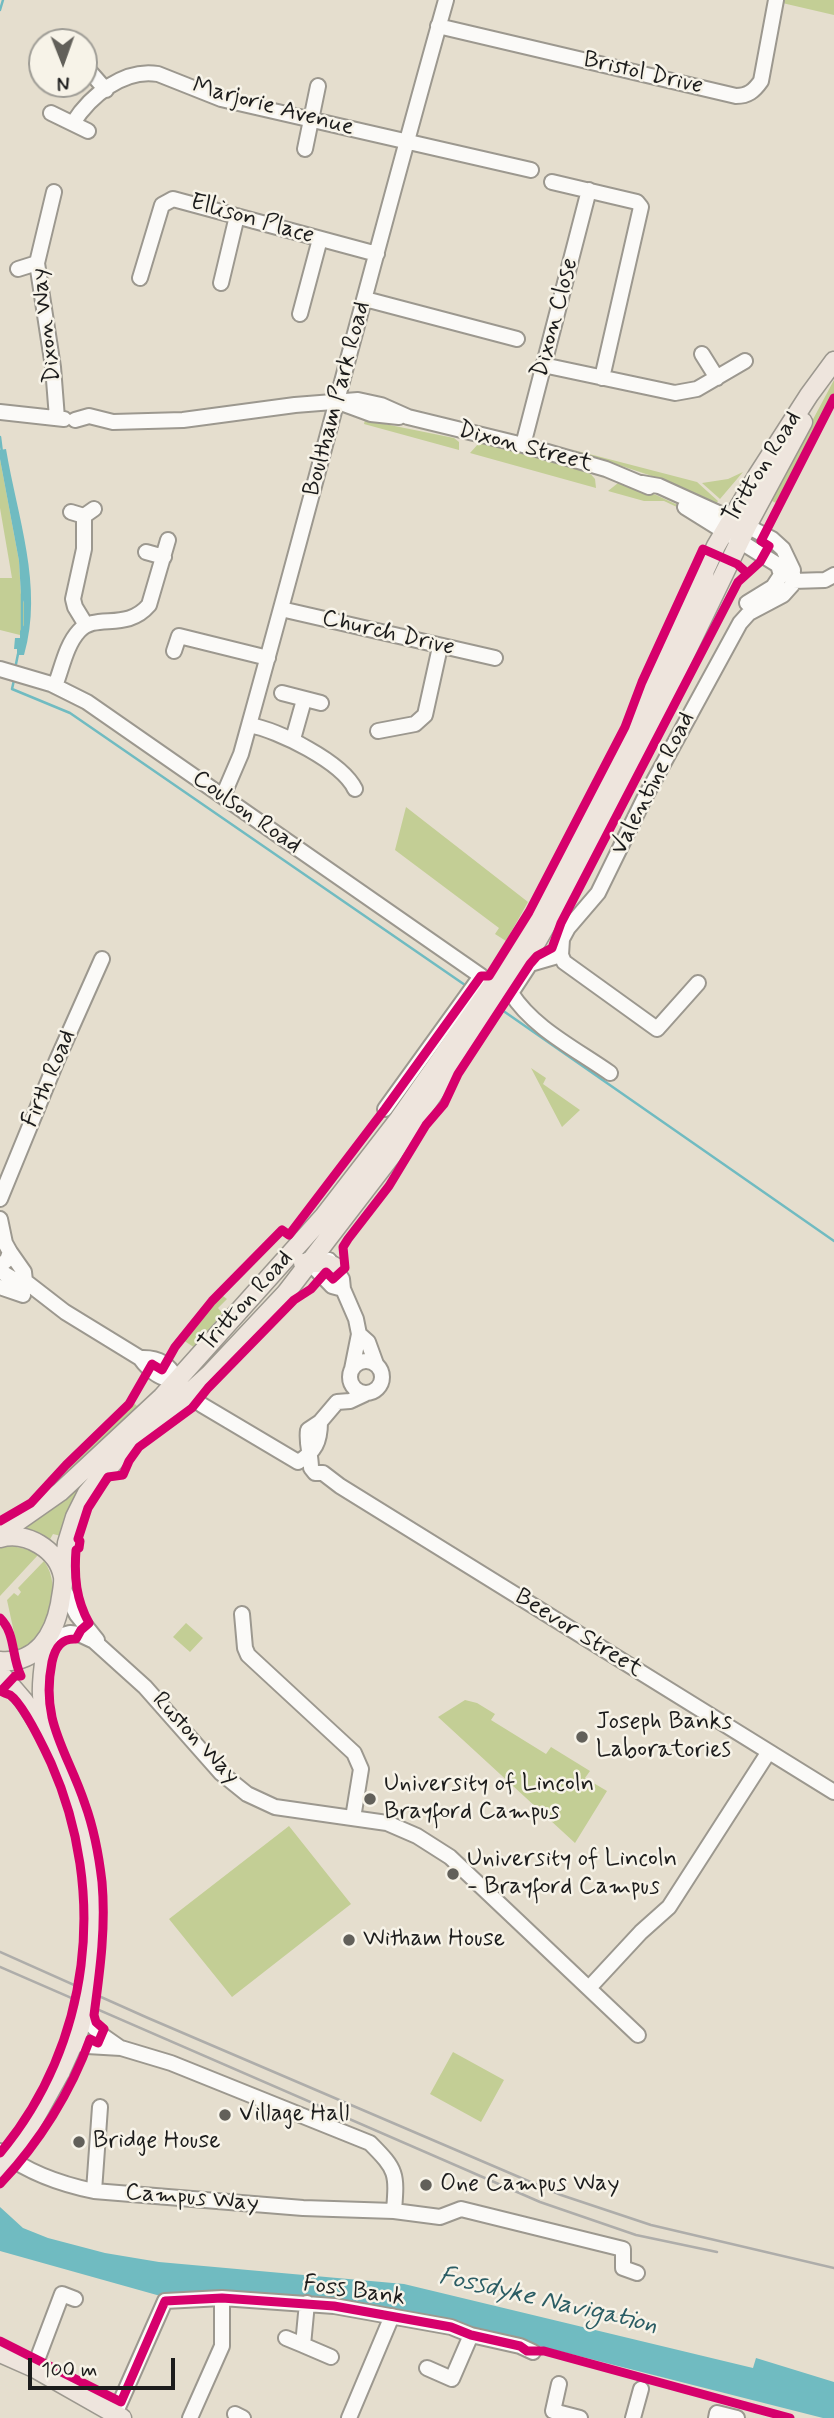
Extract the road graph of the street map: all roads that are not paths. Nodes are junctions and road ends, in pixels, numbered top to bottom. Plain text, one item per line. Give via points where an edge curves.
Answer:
1 (444, 0) edge
2 (776, 0) edge
3 (438, 26) junction
4 (98, 81) edge
5 (318, 86) dead end
6 (106, 90) junction
7 (51, 113) dead end
8 (311, 120) junction
9 (73, 123) junction
10 (88, 131) dead end
11 (405, 142) junction
12 (305, 149) dead end
13 (531, 170) dead end
14 (552, 182) dead end
15 (589, 190) junction
16 (54, 192) dead end
17 (237, 216) junction
18 (320, 239) junction
19 (376, 254) junction
20 (37, 263) junction
21 (18, 269) dead end
22 (140, 278) dead end
23 (221, 283) dead end
24 (365, 299) junction
25 (300, 314) dead end
26 (517, 339) dead end
27 (702, 354) dead end
28 (834, 360) edge
29 (745, 361) dead end
30 (543, 365) junction
31 (823, 377) junction
32 (602, 378) junction
33 (717, 378) junction
34 (336, 402) junction
35 (0, 412) edge
36 (57, 418) junction
37 (523, 445) junction
38 (83, 513) dead end
39 (736, 530) junction
40 (168, 540) dead end
41 (146, 552) dead end
42 (164, 557) junction
43 (834, 575) edge
44 (793, 581) junction
45 (281, 609) junction
46 (740, 623) junction
47 (86, 625) junction
48 (440, 647) junction
49 (174, 651) dead end
50 (268, 658) junction
51 (495, 658) dead end
52 (0, 669) edge
53 (55, 686) junction
54 (282, 693) dead end
55 (304, 700) junction
56 (321, 703) dead end
57 (249, 725) junction
58 (374, 733) dead end
59 (293, 739) junction
60 (358, 792) dead end
61 (223, 796) junction
62 (562, 939) junction
63 (537, 941) junction
64 (561, 954) junction
65 (102, 959) dead end
66 (698, 983) dead end
67 (610, 1073) dead end
68 (385, 1109) dead end
69 (0, 1199) edge
70 (0, 1219) edge
71 (301, 1242) junction
72 (5, 1245) edge
73 (315, 1256) junction
74 (334, 1266) joint
75 (0, 1268) edge
76 (0, 1287) edge
77 (24, 1288) junction
78 (343, 1289) junction
79 (223, 1329) junction
80 (359, 1334) junction
81 (376, 1364) junction
82 (351, 1372) junction
83 (183, 1387) junction
84 (365, 1394) junction
85 (337, 1402) junction
86 (311, 1454) junction
87 (0, 1536) edge
88 (63, 1583) junction
89 (243, 1614) dead end
90 (48, 1640) junction
91 (102, 1648) junction
92 (0, 1661) edge
93 (0, 1673) edge
94 (56, 1752) junction
95 (768, 1753) junction
96 (834, 1792) edge
97 (353, 1818) junction
98 (589, 1987) junction
99 (83, 2013) junction
100 (638, 2035) dead end
101 (74, 2043) junction
102 (121, 2048) junction
103 (100, 2108) dead end
104 (0, 2151) edge
105 (0, 2167) edge
106 (94, 2191) junction
107 (394, 2211) junction
108 (637, 2273) dead end
109 (222, 2298) junction
110 (75, 2299) dead end
111 (307, 2303) junction
112 (392, 2316) junction
113 (471, 2335) junction
114 (286, 2339) dead end
115 (303, 2345) junction
116 (533, 2352) dead end
117 (0, 2353) edge
118 (331, 2357) dead end
119 (34, 2368) junction
120 (427, 2368) dead end
121 (559, 2384) dead end
122 (641, 2389) dead end
123 (552, 2414) edge
124 (119, 2416) edge
125 (190, 2418) edge
126 (349, 2418) edge
127 (580, 2418) edge
128 (633, 2418) edge
129 (716, 2418) edge
130 (737, 2418) edge

1 - 3 street, Boultham Park Road
2 - 3 street, Bristol Drive via 761,81 744,96
3 - 11 street, Boultham Park Road
4 - 6 street
5 - 8 street
6 - 8 street, Marjorie Avenue via 128,75 147,72 208,96
6 - 9 street, Marjorie Avenue
7 - 9 street
8 - 11 street, Marjorie Avenue
8 - 12 street
9 - 10 street
11 - 13 street, Marjorie Avenue
11 - 19 street, Boultham Park Road
14 - 15 street
15 - 30 street, Dixon Close
15 - 32 street via 637,202 641,207
16 - 20 street, Dixon Way
17 - 18 street, Ellison Place
17 - 22 street, Ellison Place via 173,199 164,202
17 - 23 street
18 - 19 street, Ellison Place
18 - 25 street
19 - 24 street, Boultham Park Road
20 - 21 street
20 - 36 street, Dixon Way
24 - 26 street
24 - 34 street, Boultham Park Road
27 - 33 street
28 - 31 main road, Tritton Road
29 - 33 street
30 - 32 street
30 - 37 street, Dixon Close
31 - 39 main road, Tritton Road via 773,450
31 - 39 main road, Tritton Road via 760,504
32 - 33 street via 675,393 697,390
34 - 36 street, Dixon Street via 103,426
34 - 37 street, Dixon Street
34 - 45 street, Boultham Park Road
35 - 36 street, Dixon Street
37 - 39 street, Dixon Street via 642,483
38 - 47 street via 84,549 73,599
39 - 44 street via 783,549 792,564
39 - 46 street, Valentine Road via 774,561 781,575 773,587 745,605
39 - 63 main road, Tritton Road via 606,819
39 - 71 main road, Tritton Road via 705,570 618,764 522,941 399,1119
40 - 42 street
41 - 42 street
42 - 47 street via 154,594 143,612 126,621
43 - 44 street via 825,580
44 - 46 street, Valentine Road via 783,595 753,610
45 - 48 street, Church Drive
45 - 50 street, Boultham Park Road
46 - 62 street, Valentine Road via 598,893
47 - 53 street via 73,640
48 - 51 street, Church Drive
48 - 58 street via 425,715 415,724
49 - 50 street via 179,636
50 - 57 street, Boultham Park Road
52 - 53 street, Coulson Road
53 - 61 street, Coulson Road via 87,702
54 - 55 street
55 - 56 street
55 - 59 street
57 - 59 street
57 - 61 street, Boultham Park Road
59 - 60 street via 349,778
61 - 68 street, Coulson Road via 481,976
62 - 63 street
62 - 64 street
63 - 73 main road, Tritton Road via 391,1155
64 - 66 street via 564,962 657,1029
64 - 67 street via 530,964 511,993 534,1020
65 - 69 street, Firth Road
70 - 72 street
71 - 73 street
71 - 79 main road, Tritton Road
72 - 75 street via 7,1260
72 - 77 street via 24,1272
73 - 74 main road
73 - 78 street via 332,1286
73 - 79 main road via 293,1266 242,1317
73 - 83 main road, Tritton Road via 263,1319
74 - 78 street
75 - 77 street
76 - 77 street
77 - 83 street
78 - 80 street
79 - 83 main road, Tritton Road
80 - 81 street via 369,1342
80 - 82 street
81 - 82 street via 361,1361
81 - 84 street via 382,1373 381,1384
82 - 84 street via 352,1386
82 - 85 street via 338,1391
83 - 86 street via 202,1405 298,1462
83 - 87 main road, Tritton Road via 60,1492
83 - 88 main road, Tritton Road via 87,1493 67,1543
84 - 85 street
85 - 86 street via 320,1422 319,1443
86 - 95 street, Beevor Street via 315,1472
87 - 88 main road via 38,1543 52,1554
88 - 90 main road, Tritton Road via 58,1618
88 - 91 street, Ruston Way via 77,1615
89 - 97 street via 248,1655 354,1754 360,1769
90 - 91 street, Ruston Way via 79,1634
90 - 92 main road via 22,1658
90 - 94 main road, Tritton Road via 41,1693
91 - 97 street, Ruston Way via 145,1687 221,1773 247,1794 275,1807
93 - 94 main road
94 - 99 main road, bridge via 79,1812 92,1868 95,1913
95 - 96 street, Beevor Street
95 - 98 street via 669,1907
97 - 98 street, Ruston Way via 417,1836 450,1857
98 - 100 street, Ruston Way
99 - 101 main road
99 - 102 street via 93,2028
101 - 102 street
101 - 105 main road, bridge via 40,2112
102 - 107 street via 171,2063 370,2144 397,2181
103 - 106 street
104 - 106 street, Campus Way via 20,2166 66,2186
106 - 107 street, Campus Way
107 - 108 street, Campus Way via 440,2217 461,2209 623,2249 623,2268
109 - 111 street, Foss Bank
109 - 124 street, Foss Bank via 165,2301
109 - 125 street via 222,2346
110 - 119 street via 62,2294
111 - 112 street, Foss Bank
111 - 115 street
112 - 113 street, Foss Bank
112 - 126 street
113 - 116 street, Foss Bank
113 - 120 street via 452,2379
114 - 115 street
115 - 118 street
117 - 119 main road
119 - 124 main road
121 - 123 street
122 - 128 street
123 - 127 street
129 - 130 street via 717,2413

